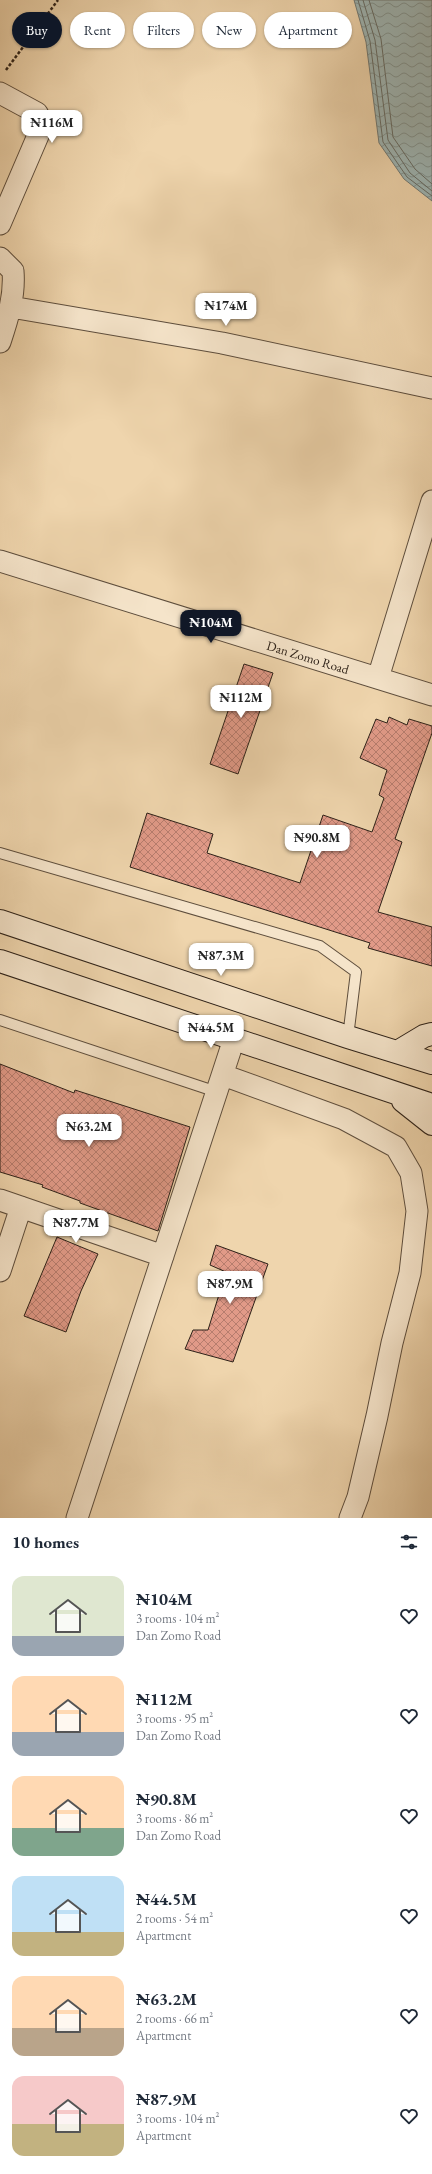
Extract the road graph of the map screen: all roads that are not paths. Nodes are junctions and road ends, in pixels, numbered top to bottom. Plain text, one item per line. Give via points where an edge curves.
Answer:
1 (0, 93) edge
2 (0, 224) edge
3 (0, 258) edge
4 (11, 307) junction
5 (0, 342) edge
6 (432, 388) edge
7 (432, 501) edge
8 (0, 561) edge
9 (378, 678) junction
10 (432, 695) edge
11 (0, 853) edge
12 (0, 921) edge
13 (0, 961) edge
14 (0, 1020) edge
15 (432, 1034) edge
16 (348, 1037) junction
17 (234, 1039) junction
18 (399, 1051) junction
19 (432, 1063) edge
20 (220, 1083) junction
21 (393, 1093) junction
22 (432, 1105) edge
23 (432, 1124) edge
24 (0, 1200) edge
25 (21, 1207) junction
26 (163, 1256) junction
27 (0, 1271) edge
28 (77, 1518) edge
29 (350, 1518) edge

1 - 2 street via 37,113 43,124
3 - 4 street via 13,271 15,287
4 - 5 street
4 - 6 street via 222,343
7 - 9 street
8 - 9 street, Dan Zomo Road
9 - 10 street, Dan Zomo Road
11 - 16 lane via 320,946 356,972
12 - 16 main road
13 - 17 main road
14 - 20 lane
15 - 18 main road
16 - 18 main road
17 - 20 street
17 - 21 main road
18 - 19 main road
20 - 26 street
20 - 29 street via 344,1119 396,1146 411,1173 417,1211 410,1273 365,1467
21 - 22 main road
21 - 23 main road
24 - 25 street
25 - 26 street
25 - 27 street
26 - 28 street

